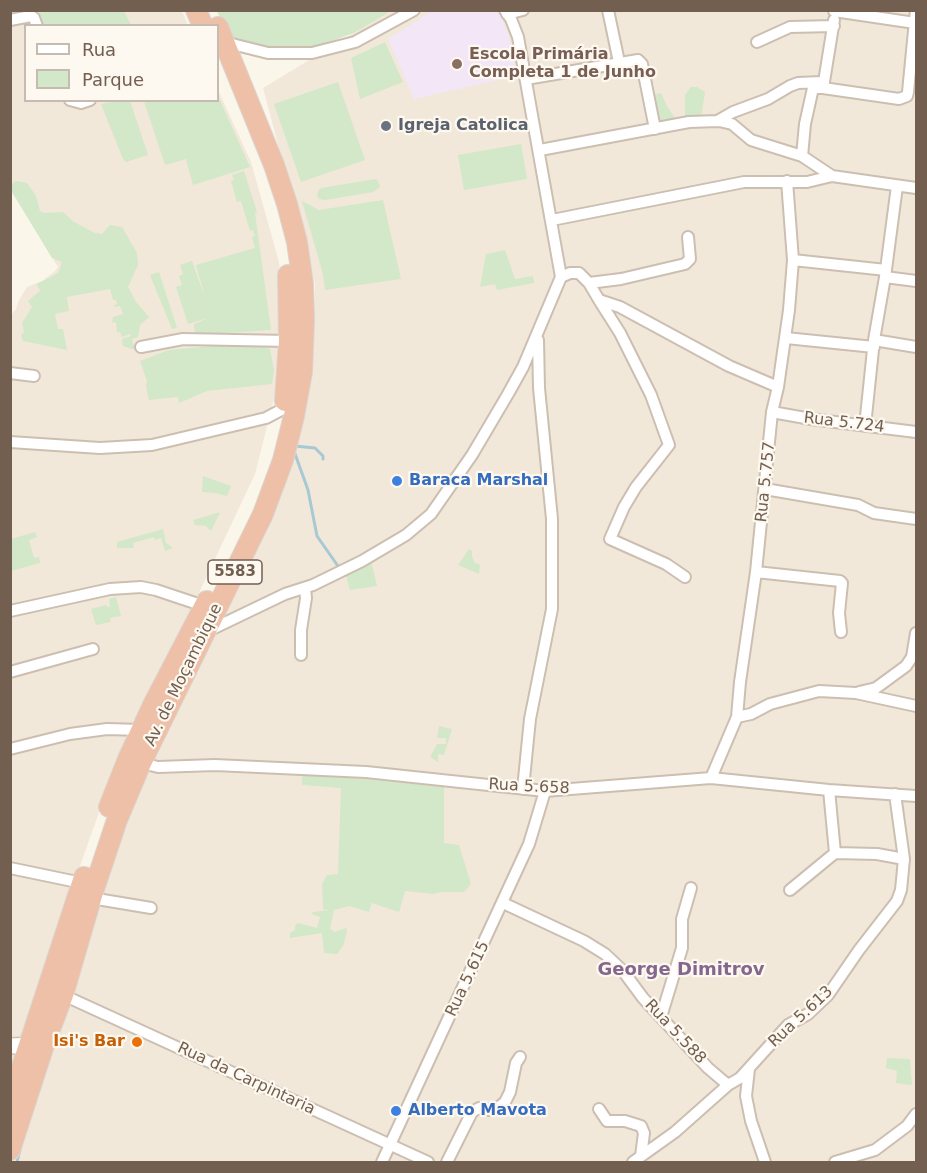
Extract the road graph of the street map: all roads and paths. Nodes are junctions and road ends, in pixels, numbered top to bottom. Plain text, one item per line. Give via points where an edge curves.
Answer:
1 (196, 10) edge
2 (414, 10) edge
3 (523, 10) edge
4 (608, 10) edge
5 (916, 10) edge
6 (834, 11) edge
7 (506, 12) edge
8 (10, 20) edge
9 (36, 24) edge
10 (202, 24) edge
11 (834, 26) junction
12 (915, 27) edge
13 (219, 39) edge
14 (757, 42) dead end
15 (619, 62) junction
16 (526, 79) junction
17 (824, 85) junction
18 (912, 92) edge
19 (719, 121) junction
20 (655, 129) junction
21 (540, 150) junction
22 (806, 159) junction
23 (832, 176) junction
24 (788, 181) junction
25 (897, 186) junction
26 (916, 188) edge
27 (552, 220) junction
28 (688, 237) dead end
29 (793, 260) junction
30 (886, 274) junction
31 (561, 277) junction
32 (916, 282) edge
33 (589, 283) junction
34 (599, 300) junction
35 (537, 335) junction
36 (786, 338) junction
37 (289, 341) junction
38 (874, 344) junction
39 (141, 347) dead end
40 (916, 347) edge
41 (10, 373) edge
42 (34, 376) dead end
43 (778, 387) junction
44 (284, 409) junction
45 (772, 412) junction
46 (865, 426) junction
47 (916, 432) edge
48 (10, 442) edge
49 (765, 489) junction
50 (916, 519) edge
51 (756, 572) junction
52 (685, 577) dead end
53 (305, 588) junction
54 (204, 606) junction
55 (10, 611) edge
56 (206, 632) junction
57 (841, 632) dead end
58 (916, 633) edge
59 (93, 649) dead end
60 (301, 655) dead end
61 (911, 667) edge
62 (10, 672) edge
63 (856, 693) junction
64 (916, 706) edge
65 (737, 717) junction
66 (141, 730) junction
67 (10, 749) edge
68 (141, 763) junction
69 (711, 778) junction
70 (523, 789) junction
71 (829, 790) junction
72 (545, 791) junction
73 (895, 794) junction
74 (916, 796) edge
75 (835, 853) junction
76 (904, 859) junction
77 (10, 868) edge
78 (691, 888) dead end
79 (86, 890) junction
80 (790, 890) dead end
81 (503, 903) junction
82 (150, 908) dead end
83 (63, 995) junction
84 (661, 1017) junction
85 (28, 1045) edge
86 (520, 1057) dead end
87 (749, 1069) junction
88 (728, 1085) junction
89 (10, 1103) edge
90 (599, 1109) dead end
91 (916, 1114) edge
92 (390, 1145) junction
93 (10, 1150) edge
94 (637, 1159) edge
95 (382, 1162) edge
96 (428, 1162) edge
97 (447, 1162) edge
98 (765, 1162) edge
99 (835, 1162) edge

1 - 10 highway
2 - 13 street via 355,42 312,53 268,53
3 - 7 street
4 - 15 street
5 - 12 street
6 - 11 street
6 - 12 street
7 - 16 street via 518,37
8 - 9 street via 31,16
11 - 14 street via 790,27
11 - 17 street
12 - 18 street
13 - 37 highway, Av. de Moçambique / 5583 via 284,245 290,288
13 - 56 highway, Av. de Moçambique / 5583 via 274,165 297,242 303,284 303,372 283,460 263,514
15 - 16 street
15 - 20 street via 640,61
16 - 21 street
17 - 18 street via 899,99
17 - 19 street via 798,83
17 - 22 street via 813,88 811,95
19 - 20 street
19 - 22 street via 732,124 751,140
20 - 21 street
21 - 27 street
22 - 23 street
23 - 24 street via 807,182
23 - 25 street
24 - 27 street via 744,182
24 - 29 street, Rua 5.757
25 - 26 street
25 - 30 street
27 - 31 street
28 - 33 street via 690,259 685,264
29 - 30 street
29 - 36 street, Rua 5.757
30 - 32 street
30 - 38 street
31 - 33 street via 579,273
31 - 35 street
33 - 34 street
34 - 43 street
34 - 52 street via 651,395 669,445 636,487 610,539 666,564
35 - 53 street via 524,367 472,455 430,514 372,556
35 - 70 street via 552,519 552,609 530,719
36 - 38 street
36 - 43 street, Rua 5.757
37 - 39 street via 183,339
37 - 44 highway, Av. de Moçambique / 5583
38 - 40 street
38 - 46 street
41 - 42 street
43 - 45 street, Rua 5.757
44 - 48 street via 266,418 152,445 100,448
44 - 54 highway, Av. de Moçambique / 5583 via 250,509
45 - 46 street, Rua 5.724
45 - 49 street, Rua 5.757
46 - 47 street, Rua 5.724
49 - 50 street
49 - 51 street, Rua 5.757
51 - 57 street via 840,581
51 - 65 street, Rua 5.757
53 - 56 street
53 - 60 street
54 - 55 street via 141,587
54 - 66 highway, Av. de Moçambique / 5583
56 - 68 highway, Av. de Moçambique / 5583
58 - 61 street
59 - 62 street
61 - 63 street via 876,688
63 - 64 street
63 - 65 street via 819,691
65 - 69 street, Rua 5.757
66 - 67 street via 70,734
66 - 79 highway, Av. de Moçambique / 5583 via 105,815
68 - 70 street, Rua 5.658 via 158,767 215,765 366,772
68 - 79 highway, Av. de Moçambique / 5583
69 - 71 street, Rua 5.658
69 - 72 street, Rua 5.658
70 - 72 street, Rua 5.658
71 - 73 street, Rua 5.658
71 - 75 street
72 - 81 street, Rua 5.615 via 530,841
73 - 74 street, Rua 5.658
73 - 76 street, Rua 5.613
75 - 76 street
75 - 80 street
76 - 87 street, Rua 5.613 via 897,901 828,995 808,1014 788,1025
77 - 79 street
78 - 84 street via 682,919 682,948
79 - 82 street
79 - 83 highway, Av. de Moçambique / 5583
79 - 85 highway, Av. de Moçambique / 5583
81 - 84 street, Rua 5.588 via 584,940 605,954
81 - 92 street, Rua 5.615
83 - 85 highway, Av. de Moçambique / 5583
83 - 92 street, Rua da Carpintaria
84 - 88 street, Rua 5.588
85 - 89 highway, Av. de Moçambique / 5583
85 - 93 highway, Av. de Moçambique / 5583
86 - 97 street via 505,1102 490,1110 479,1108 472,1112
87 - 88 street, Rua 5.613
87 - 98 street via 746,1096
88 - 94 street, Rua 5.613 via 675,1132
90 - 94 street via 607,1121 642,1126 644,1133
91 - 99 street via 907,1126 875,1150
92 - 95 street, Rua 5.615
92 - 96 street, Rua da Carpintaria

